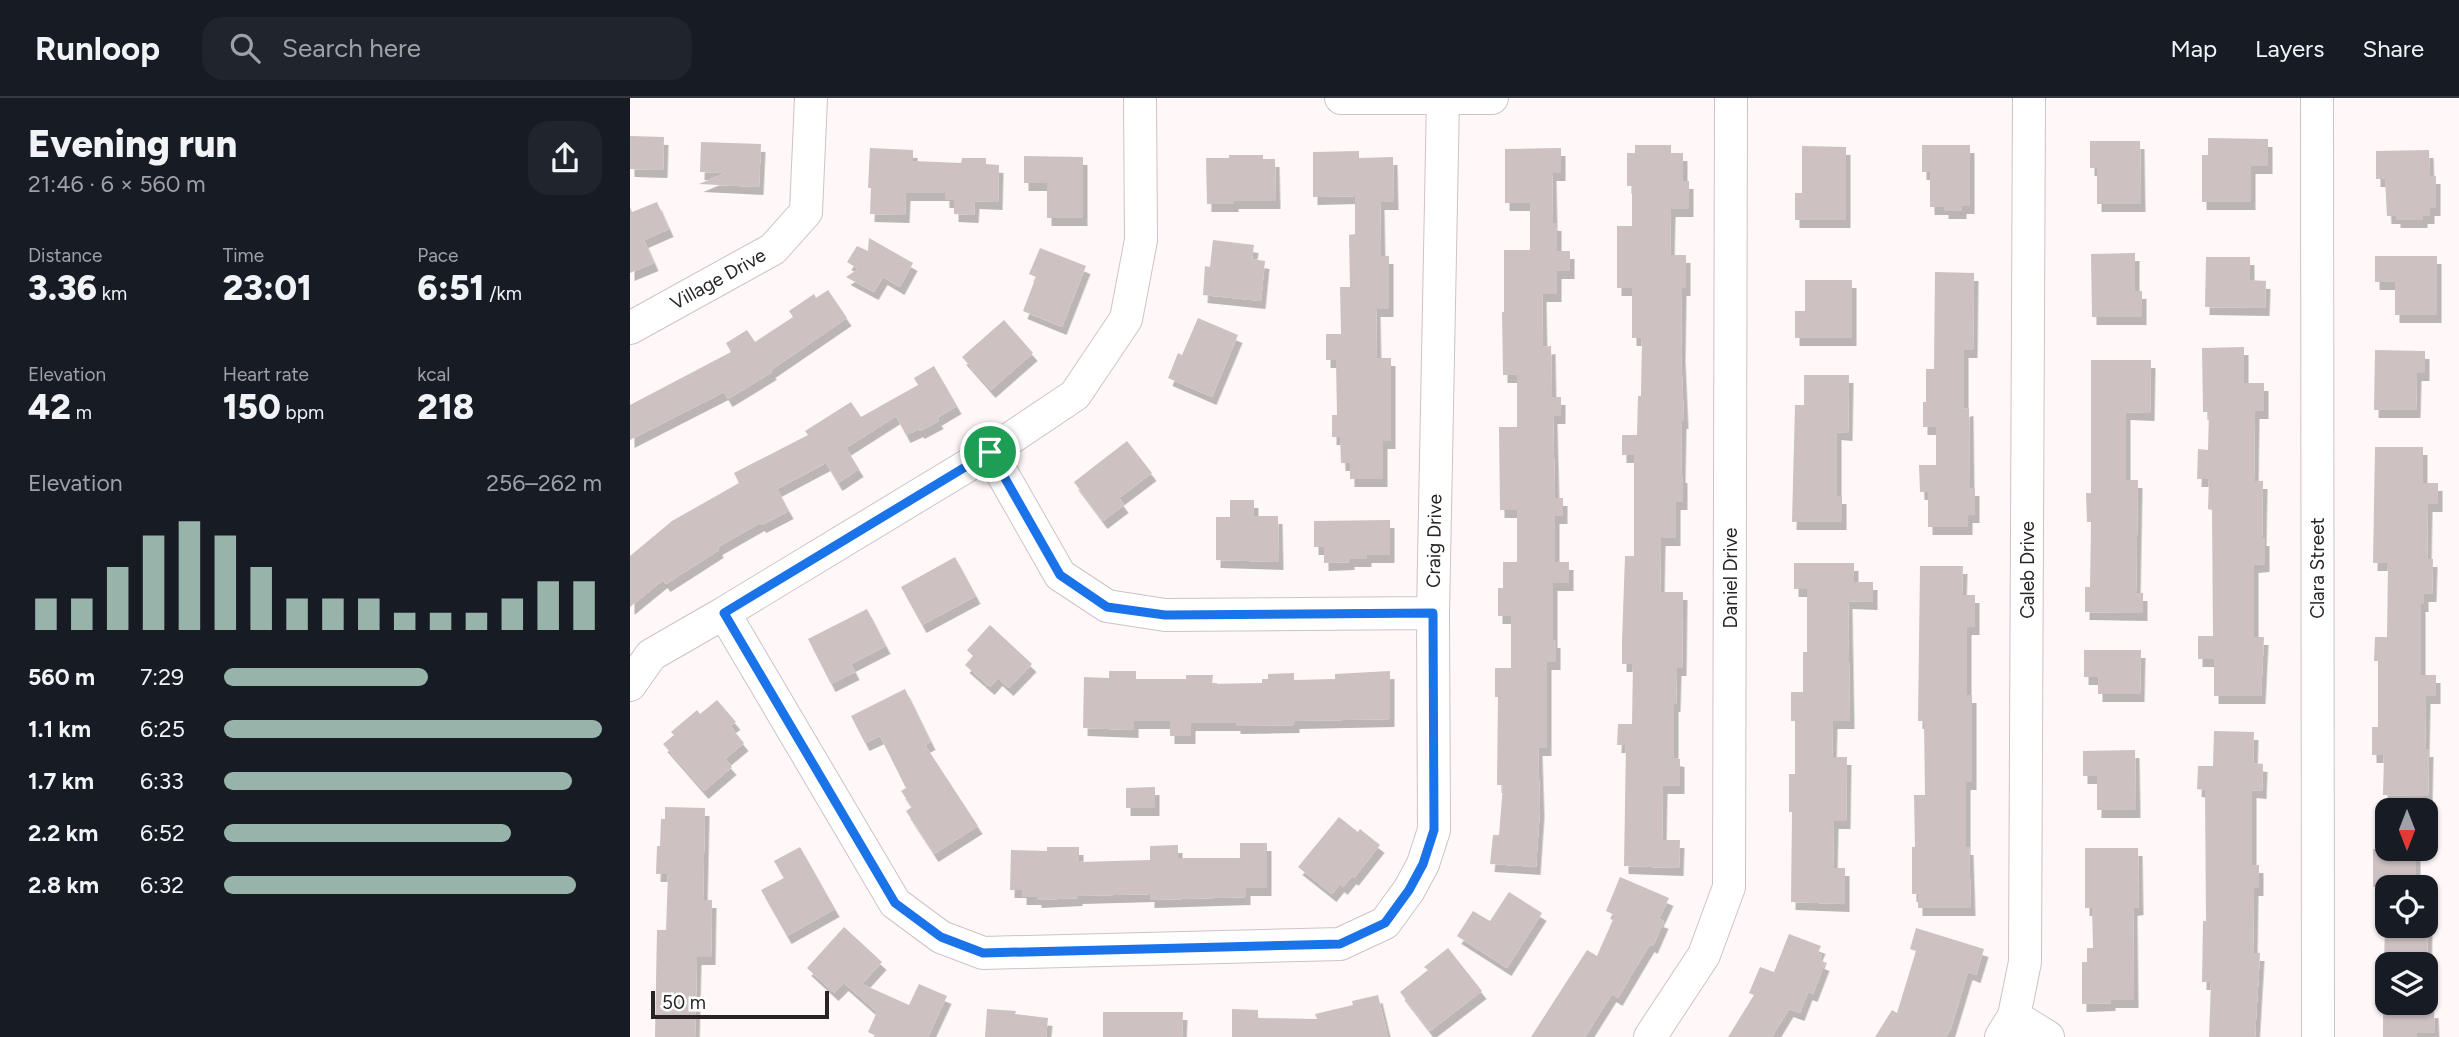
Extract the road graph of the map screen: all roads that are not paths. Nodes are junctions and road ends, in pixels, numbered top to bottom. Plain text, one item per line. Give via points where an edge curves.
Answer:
1 (811, 98) edge
2 (1140, 98) edge
3 (1341, 98) edge
4 (1492, 98) edge
5 (1731, 98) edge
6 (2029, 98) edge
7 (2317, 98) edge
8 (1443, 99) edge
9 (630, 328) edge
10 (990, 452) junction
11 (724, 613) junction
12 (1433, 613) junction
13 (630, 685) edge
14 (2008, 1026) edge
15 (1650, 1037) edge
16 (2048, 1037) edge
17 (2318, 1037) edge

1 - 9 street, Village Drive via 806,212 773,249
2 - 10 street via 1142,240 1126,318 1076,395
3 - 8 street
4 - 8 street
5 - 15 street, Daniel Drive via 1728,887 1704,955
6 - 14 street, Caleb Drive via 2025,962
7 - 17 street, Clara Street
8 - 12 street, Craig Drive
10 - 11 street
10 - 12 street via 1060,575 1107,607 1165,615
11 - 12 street, Craig Drive via 895,903 941,937 983,953 1340,944 1385,923 1423,864 1434,830
11 - 13 street via 650,655
14 - 16 street

